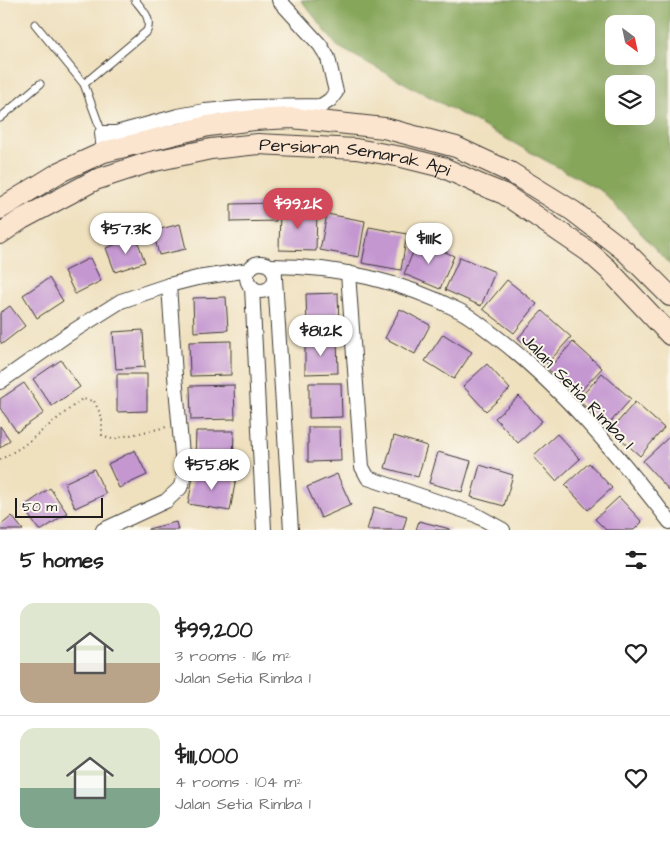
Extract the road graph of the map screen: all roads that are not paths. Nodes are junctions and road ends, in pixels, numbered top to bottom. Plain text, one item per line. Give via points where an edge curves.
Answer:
1 (135, 0) edge
2 (279, 0) edge
3 (35, 24) dead end
4 (40, 84) dead end
5 (84, 84) junction
6 (0, 118) edge
7 (103, 143) junction
8 (0, 209) edge
9 (0, 234) edge
10 (249, 270) junction
11 (273, 273) junction
12 (348, 274) junction
13 (169, 284) junction
14 (252, 288) junction
15 (670, 296) edge
16 (670, 335) edge
17 (0, 382) edge
18 (670, 522) edge
19 (103, 530) edge
20 (264, 530) edge
21 (291, 530) edge
22 (503, 530) edge

1 - 5 lane via 148,17 147,31
2 - 7 street via 328,58 336,92 330,100 321,106 253,106 178,116 116,133
3 - 5 lane
4 - 6 lane
5 - 7 lane
7 - 8 main road, Persiaran Semarak Api
7 - 15 main road, Persiaran Semarak Api via 208,126 292,118 384,128 456,147 510,172 572,211 618,245
9 - 16 main road, Persiaran Semarak Api via 95,180 150,162 211,149 258,144 356,149 442,167 504,194 589,252
10 - 11 street via 259,263 267,264
10 - 13 street
10 - 14 street via 247,279
11 - 12 street, Jalan Setia Rimba 1 via 321,269
11 - 14 street via 273,285 263,291
11 - 21 street
12 - 18 street, Jalan Setia Rimba 1 via 400,284 462,311 521,355 583,418
12 - 22 street via 362,467 368,478 474,514
13 - 17 street via 120,301
13 - 19 street via 184,477 180,488 166,502
14 - 20 street

